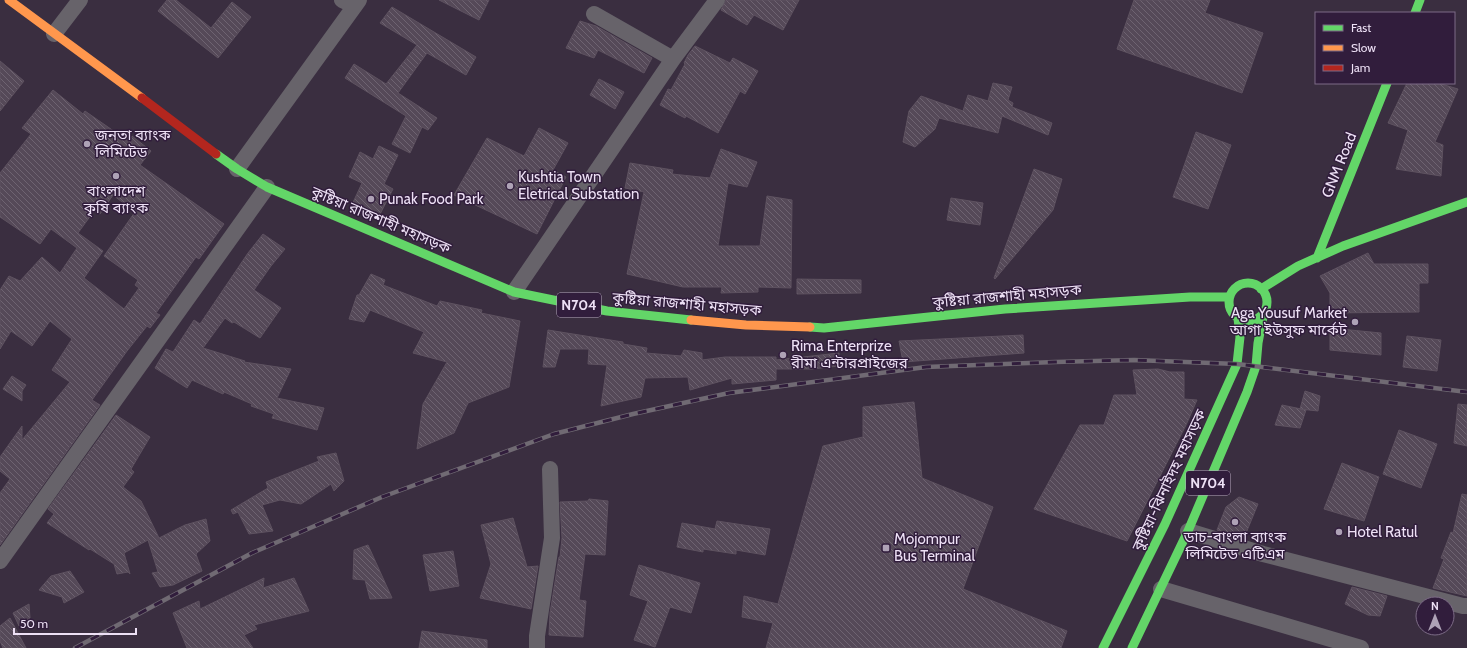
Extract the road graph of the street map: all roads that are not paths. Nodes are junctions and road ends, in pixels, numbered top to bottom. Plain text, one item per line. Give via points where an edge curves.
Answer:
1 (9, 0) edge
2 (80, 0) edge
3 (717, 0) edge
4 (1420, 0) edge
5 (352, 2) edge
6 (1415, 12) edge
7 (594, 14) dead end
8 (54, 34) junction
9 (673, 59) junction
10 (1387, 84) edge
11 (237, 169) junction
12 (267, 187) junction
13 (1467, 202) edge
14 (1316, 258) junction
15 (1261, 289) junction
16 (514, 292) junction
17 (1229, 297) junction
18 (1264, 312) junction
19 (1238, 318) junction
20 (550, 469) dead end
21 (1200, 474) junction
22 (1188, 531) junction
23 (0, 561) edge
24 (1161, 589) junction
25 (1467, 606) edge
26 (537, 648) edge
27 (1103, 648) edge
28 (1132, 648) edge
29 (1360, 648) edge

1 - 8 main road, কুষ্টিয়া রাজশাহী মহাসড়ক / N704
2 - 8 street
3 - 9 street
4 - 6 main road
5 - 11 street
7 - 9 street
8 - 11 main road, কুষ্টিয়া রাজশাহী মহাসড়ক / N704
9 - 16 street
10 - 14 main road, GNM Road
11 - 12 main road, কুষ্টিয়া রাজশাহী মহাসড়ক / N704
12 - 16 main road, কুষ্টিয়া রাজশাহী মহাসড়ক / N704
12 - 23 street
13 - 14 main road
14 - 15 main road
15 - 17 main road via 1253,284 1243,284 1234,289
15 - 18 main road via 1267,302
16 - 17 main road, কুষ্টিয়া রাজশাহী মহাসড়ক / N704 via 607,311 675,320 824,328 1013,308
17 - 19 main road via 1230,309
18 - 19 main road via 1250,321
18 - 21 main road, কুষ্টিয়া-ঝিনাইদহ মহাসড়ক / N704 via 1256,366 1247,392
19 - 21 main road, কুষ্টিয়া-ঝিনাইদহ মহাসড়ক / N704 via 1240,337 1237,364
20 - 26 street via 552,538
21 - 22 main road, কুষ্টিয়া-ঝিনাইদহ মহাসড়ক / N704
21 - 27 main road, কুষ্টিয়া-ঝিনাইদহ মহাসড়ক / N704 via 1139,578
22 - 24 main road, কুষ্টিয়া-ঝিনাইদহ মহাসড়ক / N704
22 - 25 street via 1262,554
24 - 28 main road, কুষ্টিয়া-ঝিনাইদহ মহাসড়ক / N704
24 - 29 street

